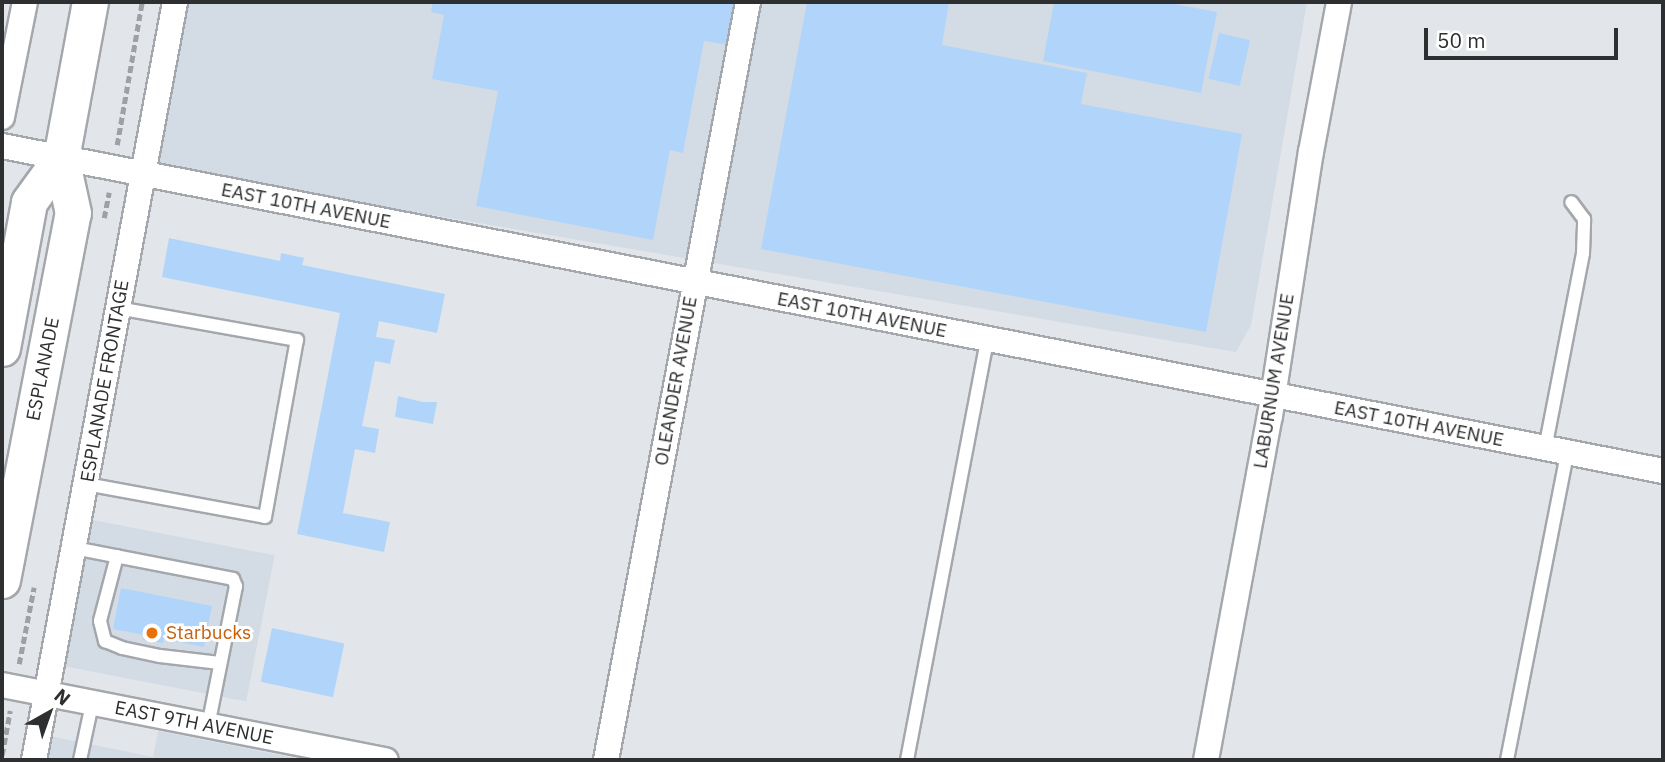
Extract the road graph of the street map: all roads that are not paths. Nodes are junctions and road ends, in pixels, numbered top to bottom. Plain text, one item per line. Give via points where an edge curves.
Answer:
1 (25, 2) edge
2 (90, 2) edge
3 (175, 2) edge
4 (748, 2) edge
5 (1339, 2) edge
6 (6, 72) edge
7 (2, 117) edge
8 (2, 146) edge
9 (61, 158) junction
10 (143, 174) junction
11 (1572, 202) dead end
12 (694, 282) junction
13 (118, 308) junction
14 (987, 339) junction
15 (2, 348) edge
16 (1274, 395) junction
17 (1556, 451) junction
18 (1663, 471) edge
19 (86, 484) junction
20 (74, 548) junction
21 (117, 556) junction
22 (2, 580) edge
23 (220, 663) junction
24 (8, 687) edge
25 (47, 695) junction
26 (92, 704) junction
27 (208, 726) junction
28 (323, 754) edge
29 (34, 760) edge
30 (80, 760) edge
31 (386, 760) edge
32 (606, 760) edge
33 (907, 760) edge
34 (1206, 760) edge
35 (1507, 760) edge

1 - 6 street
2 - 9 main road, ESPLANADE
3 - 10 street, ESPLANADE FRONTAGE
4 - 12 street, OLEANDER AVENUE
5 - 16 street, LABURNUM AVENUE via 1306,179
6 - 7 street
8 - 9 street, EAST 10TH AVENUE
9 - 10 street, EAST 10TH AVENUE
9 - 15 main road, ESPLANADE via 29,202
9 - 22 main road, ESPLANADE via 73,213
10 - 12 street, EAST 10TH AVENUE
10 - 13 street, ESPLANADE FRONTAGE
11 - 17 lane via 1584,219 1583,253
12 - 14 street, EAST 10TH AVENUE
12 - 32 street, OLEANDER AVENUE
13 - 19 street, ESPLANADE FRONTAGE
13 - 19 lane via 297,340 265,517
14 - 16 street, EAST 10TH AVENUE
14 - 33 lane
16 - 17 street, EAST 10TH AVENUE
16 - 34 street, LABURNUM AVENUE
17 - 18 street, EAST 10TH AVENUE
17 - 35 lane
19 - 20 street, ESPLANADE FRONTAGE
20 - 21 lane
20 - 25 street, ESPLANADE FRONTAGE
21 - 23 lane via 233,579 236,586
21 - 23 lane via 100,621 105,640 160,656
23 - 27 lane
24 - 25 street, EAST 9TH AVENUE
25 - 26 street, EAST 9TH AVENUE
25 - 29 street, ESPLANADE FRONTAGE
26 - 27 street, EAST 9TH AVENUE
26 - 30 lane
27 - 28 street, EAST 9TH AVENUE
28 - 31 street, EAST 9TH AVENUE

